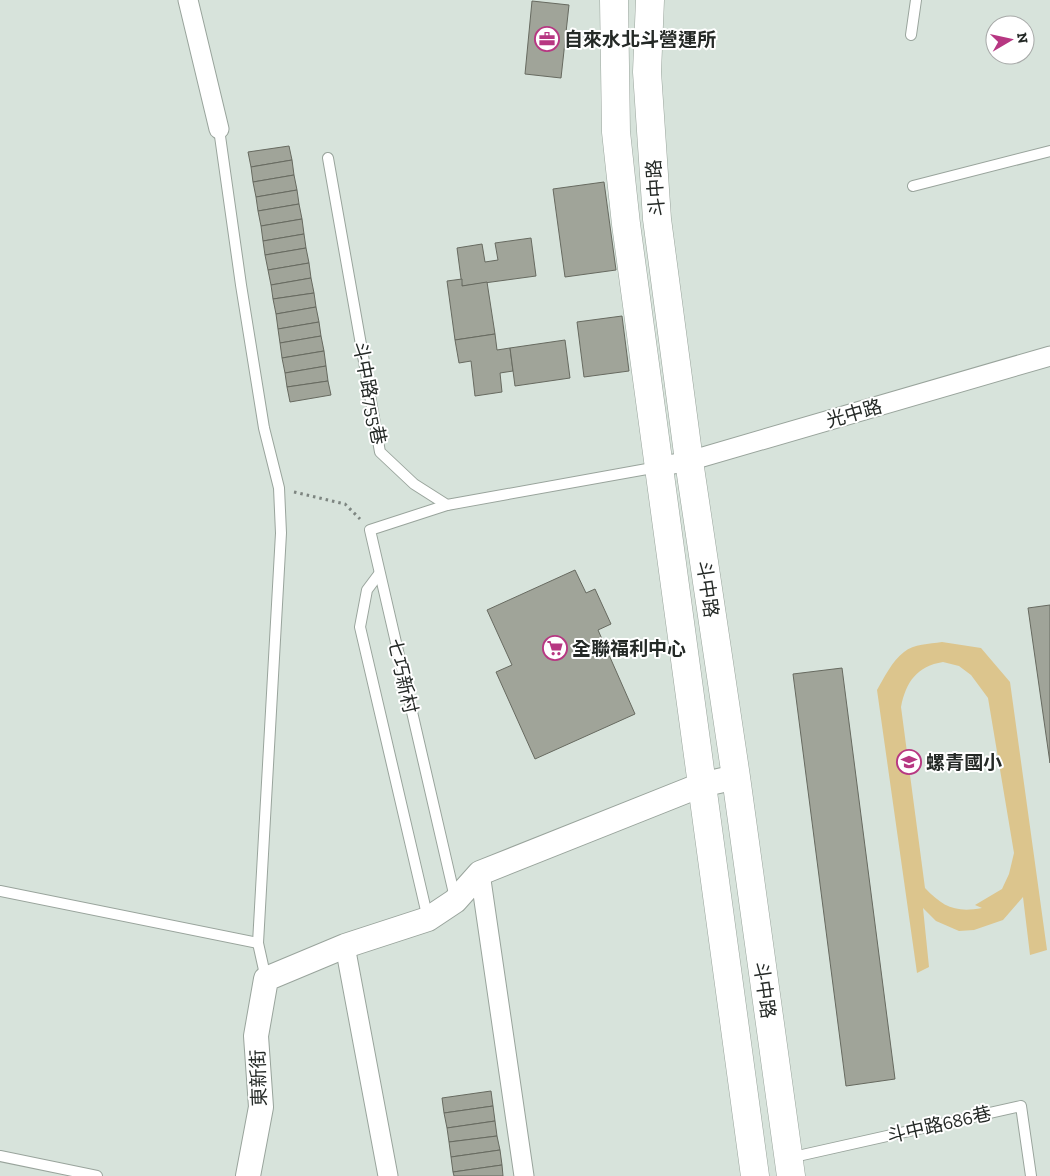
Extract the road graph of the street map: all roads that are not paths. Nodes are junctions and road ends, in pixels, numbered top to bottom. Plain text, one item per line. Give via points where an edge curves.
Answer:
1 (188, 0) edge
2 (614, 0) edge
3 (650, 0) edge
4 (916, 0) edge
5 (911, 35) dead end
6 (219, 128) joint
7 (1050, 151) edge
8 (328, 158) dead end
9 (913, 186) dead end
10 (656, 219) junction
11 (626, 224) junction
12 (1050, 356) edge
13 (689, 461) junction
14 (658, 467) junction
15 (447, 505) junction
16 (379, 574) junction
17 (736, 777) junction
18 (702, 785) junction
19 (480, 874) junction
20 (0, 892) edge
21 (455, 901) junction
22 (428, 918) junction
23 (258, 943) junction
24 (345, 946) junction
25 (266, 979) junction
26 (0, 1156) edge
27 (790, 1167) edge
28 (97, 1176) edge
29 (248, 1176) edge
30 (388, 1176) edge
31 (524, 1176) edge
32 (756, 1176) edge
33 (1031, 1176) edge

1 - 6 street
2 - 11 main road, 斗中路 via 616,132
3 - 10 main road, 斗中路 via 647,72
4 - 5 lane
6 - 23 lane via 264,428 279,488 282,533
7 - 9 lane
8 - 15 lane, 斗中路755巷 via 380,452 414,484
10 - 11 main road
10 - 13 main road, 斗中路
11 - 14 main road, 斗中路
12 - 13 street, 光中路
13 - 14 street, 光中路
13 - 17 main road, 斗中路
14 - 15 lane
14 - 18 main road, 斗中路
15 - 16 lane, 七巧新村 via 370,530
16 - 21 lane, 七巧新村
16 - 22 lane via 367,590 360,627
17 - 18 street
17 - 27 main road, 斗中路
18 - 19 street
18 - 32 main road, 斗中路
19 - 21 street
19 - 31 street
20 - 23 lane
21 - 22 street
22 - 24 street
23 - 25 lane
24 - 25 street
24 - 30 street
25 - 29 street, 東新街 via 256,1036 261,1107
26 - 28 lane
27 - 33 lane, 斗中路686巷 via 1021,1106

